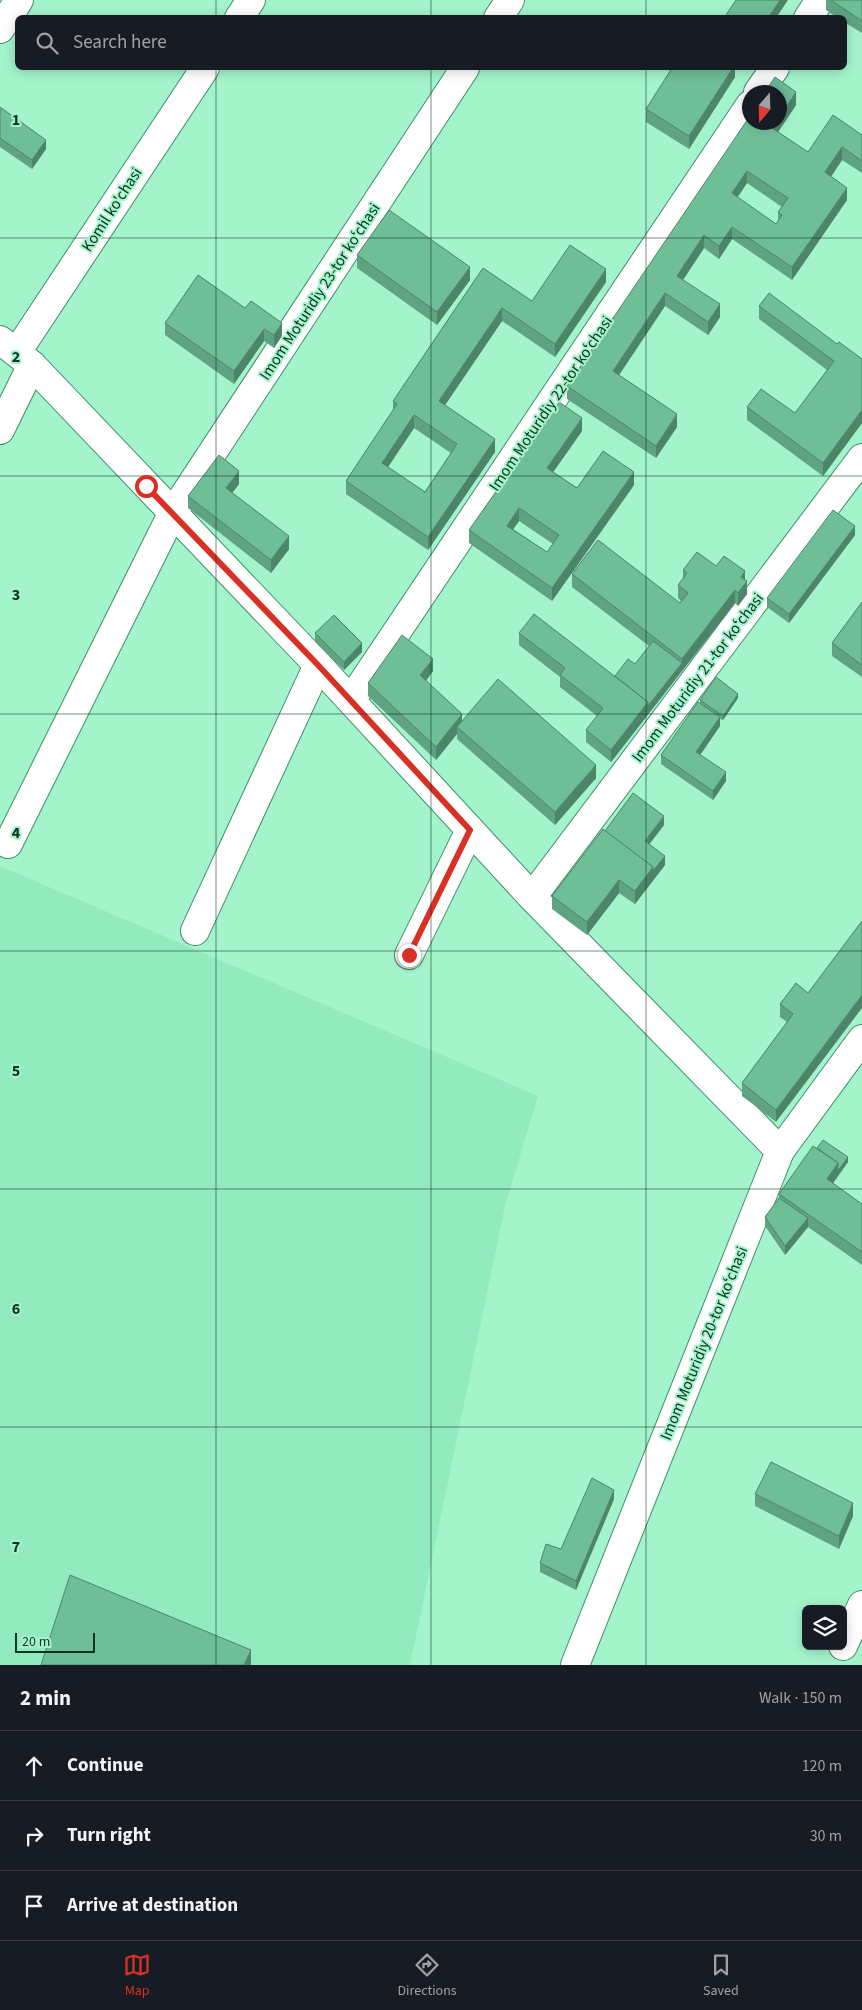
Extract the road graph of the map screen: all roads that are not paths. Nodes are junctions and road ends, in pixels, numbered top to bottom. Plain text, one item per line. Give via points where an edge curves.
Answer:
1 (19, 0) edge
2 (251, 0) edge
3 (510, 0) edge
4 (820, 0) edge
5 (241, 15) edge
6 (500, 15) edge
7 (810, 15) edge
8 (0, 29) edge
9 (205, 70) edge
10 (464, 70) edge
11 (774, 70) edge
12 (763, 85) edge
13 (742, 117) edge
14 (16, 352) edge
15 (0, 430) edge
16 (862, 458) edge
17 (172, 514) junction
18 (318, 665) junction
19 (351, 700) junction
20 (470, 830) junction
21 (8, 844) dead end
22 (532, 896) junction
23 (195, 932) dead end
24 (409, 955) dead end
25 (862, 1039) edge
26 (780, 1151) junction
27 (862, 1605) edge
28 (847, 1637) edge
29 (841, 1650) edge
30 (575, 1665) edge
31 (835, 1665) edge

1 - 8 street
2 - 5 street
3 - 6 street
4 - 7 street
9 - 14 street, Komil ko'chasi
10 - 17 street, Imom Moturidiy 23-tor koʻchasi
11 - 12 street
13 - 19 street, Imom Moturidiy 22-tor koʻchasi
14 - 15 street, Komil ko'chasi
14 - 17 street
16 - 22 street, Imom Moturidiy 21-tor koʻchasi
17 - 18 street
17 - 21 street, Imom Moturidiy 23-tor koʻchasi
18 - 19 street
18 - 23 street
19 - 20 street
20 - 22 street
20 - 24 street
22 - 26 street
25 - 26 street, Imom Moturidiy 20-tor koʻchasi
26 - 30 street, Imom Moturidiy 20-tor koʻchasi
27 - 28 street
29 - 31 street

